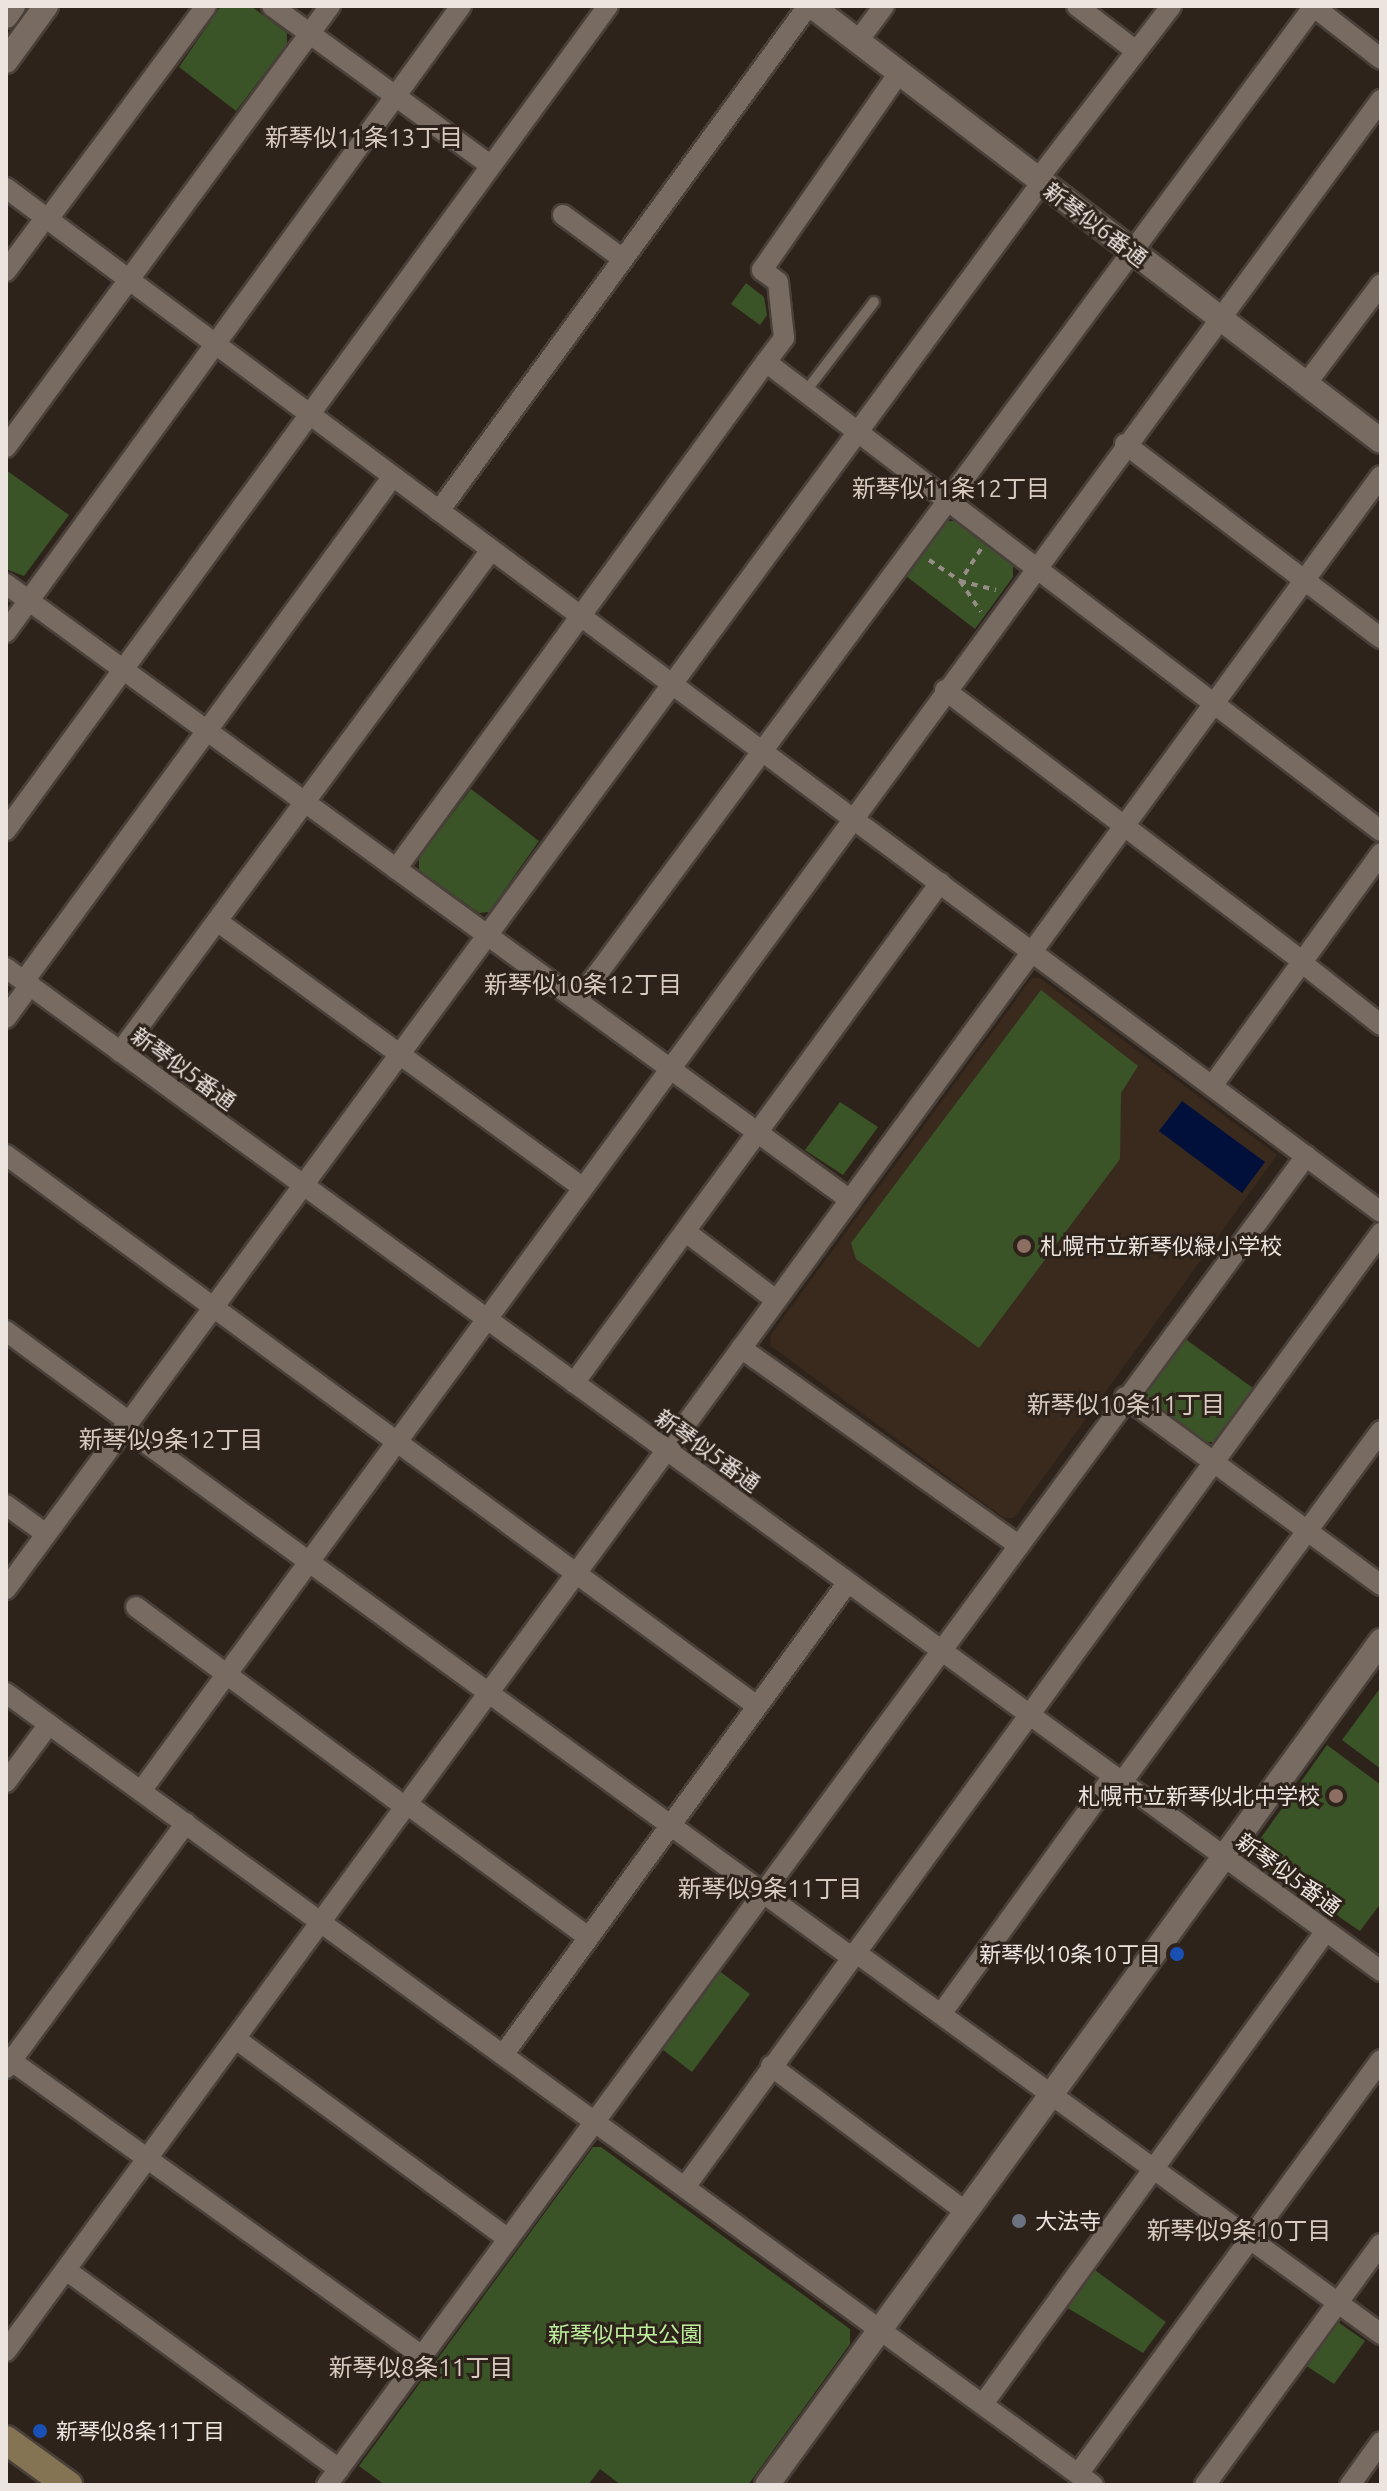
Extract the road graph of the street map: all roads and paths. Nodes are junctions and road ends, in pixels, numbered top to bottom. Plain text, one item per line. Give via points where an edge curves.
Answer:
1 (13, 6) edge
2 (46, 6) edge
3 (206, 6) edge
4 (272, 6) edge
5 (330, 6) edge
6 (461, 6) edge
7 (608, 6) edge
8 (810, 6) edge
9 (884, 6) edge
10 (1077, 6) edge
11 (1171, 6) edge
12 (1313, 6) edge
13 (6, 16) edge
14 (309, 35) junction
15 (858, 41) junction
16 (1136, 51) junction
17 (1381, 59) edge
18 (6, 61) edge
19 (899, 73) junction
20 (395, 97) junction
21 (1381, 100) edge
22 (490, 165) junction
23 (1040, 180) junction
24 (6, 188) edge
25 (563, 215) dead end
26 (47, 218) junction
27 (1129, 249) junction
28 (623, 259) junction
29 (6, 271) edge
30 (130, 280) junction
31 (1381, 284) edge
32 (874, 302) dead end
33 (1219, 317) junction
34 (216, 344) junction
35 (766, 362) junction
36 (1306, 384) junction
37 (806, 391) junction
38 (310, 415) junction
39 (858, 431) junction
40 (1381, 441) edge
41 (1125, 444) junction
42 (6, 447) edge
43 (393, 476) junction
44 (1381, 476) edge
45 (948, 499) junction
46 (439, 511) junction
47 (984, 544) dead end
48 (491, 550) junction
49 (920, 554) dead end
50 (1035, 566) junction
51 (1305, 580) junction
52 (960, 581) junction
53 (6, 584) edge
54 (1004, 592) dead end
55 (29, 601) junction
56 (582, 617) junction
57 (985, 618) dead end
58 (6, 632) edge
59 (1381, 638) edge
60 (124, 669) junction
61 (672, 684) junction
62 (945, 690) junction
63 (1215, 703) junction
64 (207, 731) junction
65 (761, 750) junction
66 (304, 802) junction
67 (852, 818) junction
68 (1124, 826) junction
69 (6, 830) edge
70 (1381, 831) edge
71 (1381, 853) edge
72 (396, 869) junction
73 (940, 883) junction
74 (217, 921) junction
75 (487, 934) junction
76 (1032, 952) junction
77 (1302, 962) junction
78 (6, 968) edge
79 (27, 983) junction
80 (578, 1000) junction
81 (6, 1018) edge
82 (1381, 1025) edge
83 (120, 1052) junction
84 (398, 1054) junction
85 (667, 1068) junction
86 (1212, 1086) junction
87 (758, 1133) junction
88 (6, 1155) edge
89 (1306, 1156) junction
90 (301, 1183) junction
91 (580, 1186) junction
92 (850, 1200) junction
93 (1381, 1212) edge
94 (686, 1232) junction
95 (1381, 1233) edge
96 (776, 1300) junction
97 (213, 1306) junction
98 (484, 1317) junction
99 (6, 1331) edge
100 (741, 1348) junction
101 (574, 1383) junction
102 (1125, 1397) junction
103 (126, 1424) junction
104 (1381, 1431) edge
105 (395, 1442) junction
106 (666, 1450) junction
107 (1214, 1463) junction
108 (6, 1505) edge
109 (1306, 1531) junction
110 (46, 1534) junction
111 (1017, 1544) junction
112 (307, 1561) junction
113 (576, 1573) junction
114 (848, 1582) junction
115 (1381, 1585) edge
116 (6, 1589) edge
117 (136, 1607) dead end
118 (1381, 1641) edge
119 (940, 1649) junction
120 (226, 1672) junction
121 (6, 1693) edge
122 (489, 1693) junction
123 (757, 1706) junction
124 (1029, 1714) junction
125 (49, 1724) junction
126 (1118, 1779) junction
127 (6, 1782) edge
128 (141, 1791) junction
129 (406, 1805) junction
130 (186, 1823) junction
131 (670, 1826) junction
132 (1224, 1856) junction
133 (760, 1894) junction
134 (321, 1922) junction
135 (1326, 1931) junction
136 (588, 1937) junction
137 (853, 1954) junction
138 (1381, 1971) edge
139 (941, 2014) junction
140 (236, 2039) junction
141 (503, 2055) junction
142 (1381, 2060) edge
143 (8, 2062) edge
144 (771, 2066) junction
145 (1052, 2093) junction
146 (594, 2121) junction
147 (148, 2159) junction
148 (1156, 2169) junction
149 (685, 2187) junction
150 (966, 2212) junction
151 (1251, 2237) junction
152 (508, 2239) junction
153 (1381, 2244) edge
154 (66, 2270) junction
155 (1339, 2303) junction
156 (880, 2330) junction
157 (1381, 2334) edge
158 (6, 2351) edge
159 (422, 2356) junction
160 (983, 2404) junction
161 (6, 2440) edge
162 (1381, 2442) edge
163 (333, 2477) edge
164 (1086, 2480) edge
165 (68, 2485) edge
166 (767, 2485) edge
167 (1205, 2485) edge
168 (1350, 2485) edge

1 - 13 street
2 - 18 street
3 - 26 street
4 - 14 street
5 - 14 street
6 - 20 street
7 - 22 street
8 - 15 street, 新琴似6番通
8 - 28 street
9 - 15 street
10 - 16 street
11 - 16 street
12 - 17 street
12 - 27 street
14 - 20 street
14 - 30 street
15 - 19 street, 新琴似6番通
16 - 23 street
19 - 23 street, 新琴似6番通
19 - 35 street via 762,270 778,282 784,338
20 - 22 street
20 - 34 street
21 - 33 street
22 - 38 street
23 - 27 street, 新琴似6番通
23 - 39 street
24 - 26 street
25 - 28 street
26 - 29 street
26 - 30 street
27 - 33 street, 新琴似6番通
27 - 45 street
28 - 46 street
30 - 34 street
30 - 42 street
31 - 36 street
32 - 37 lane
33 - 36 street, 新琴似6番通
33 - 41 street
34 - 38 street
34 - 55 street
35 - 37 street
35 - 56 street
36 - 40 street, 新琴似6番通
37 - 39 street
38 - 43 street
38 - 60 street
39 - 45 street
39 - 61 street
41 - 50 street
41 - 51 street
43 - 46 street
43 - 64 street
44 - 51 street
45 - 50 street
45 - 65 street
46 - 48 street
47 - 52 path
48 - 56 street
48 - 66 street
49 - 52 path
50 - 62 street
50 - 63 street
51 - 59 street
51 - 63 street
52 - 54 path
52 - 57 path
53 - 55 street
55 - 58 street
55 - 60 street
56 - 61 street
56 - 72 street
60 - 64 street
60 - 69 street
61 - 65 street
61 - 75 street
62 - 67 street
62 - 68 street
63 - 68 street
63 - 70 street
64 - 66 street
64 - 79 street
65 - 67 street
65 - 80 street
66 - 72 street
66 - 74 street
67 - 73 street
67 - 85 street
68 - 76 street
68 - 77 street
71 - 77 street
72 - 75 street
73 - 76 street
73 - 87 street
74 - 83 street
74 - 84 street
75 - 80 street
75 - 84 street
76 - 86 street
76 - 92 street
77 - 82 street
77 - 86 street
78 - 79 street, 新琴似5番通
79 - 81 street
79 - 83 street, 新琴似5番通
80 - 85 street
83 - 90 street, 新琴似5番通
84 - 90 street
84 - 91 street
85 - 87 street
85 - 91 street
86 - 89 street
87 - 92 street
87 - 94 street
88 - 97 street
89 - 93 street
89 - 102 street
90 - 97 street
90 - 98 street, 新琴似5番通
91 - 98 street
92 - 96 street
94 - 96 street
94 - 101 street
95 - 107 street
96 - 100 street
97 - 103 street
97 - 105 street
98 - 101 street, 新琴似5番通
98 - 105 street
99 - 103 street
100 - 106 street
100 - 111 street
101 - 106 street, 新琴似5番通
102 - 107 street
102 - 111 street
103 - 110 street
103 - 112 street
104 - 109 street
105 - 112 street
105 - 113 street
106 - 113 street
106 - 114 street, 新琴似5番通
107 - 109 street
107 - 124 street
108 - 110 street
109 - 115 street
109 - 126 street
110 - 116 street
111 - 119 street
112 - 120 street
112 - 122 street
113 - 122 street
113 - 123 street
114 - 119 street, 新琴似5番通
114 - 123 street
117 - 120 street
118 - 132 street
119 - 124 street, 新琴似5番通
119 - 133 street
120 - 128 street
120 - 129 street
121 - 125 street
122 - 129 street
122 - 131 street
123 - 131 street
124 - 126 street, 新琴似5番通
124 - 137 street
125 - 127 street
125 - 128 street
126 - 132 street, 新琴似5番通
126 - 139 street
128 - 130 street
129 - 134 street
129 - 136 street
130 - 134 street
130 - 143 street
131 - 133 street
131 - 136 street
132 - 135 street, 新琴似5番通
132 - 145 street
133 - 137 street
133 - 146 street
134 - 140 street
134 - 141 street
135 - 138 street, 新琴似5番通
135 - 148 street
136 - 141 street
137 - 139 street
137 - 144 street
139 - 145 street
140 - 147 street
140 - 152 street
141 - 146 street
142 - 151 street
143 - 147 street
144 - 149 street
144 - 150 street
145 - 148 street
145 - 150 street
146 - 149 street
146 - 152 street
147 - 154 street
147 - 159 street
148 - 151 street
148 - 160 street
149 - 156 street
150 - 156 street
151 - 155 street
151 - 164 street
152 - 159 street
153 - 155 street
154 - 158 street
154 - 163 street
155 - 157 street
155 - 167 street
156 - 160 street
156 - 166 street
159 - 163 street
160 - 164 street
161 - 165 main road
162 - 168 street

